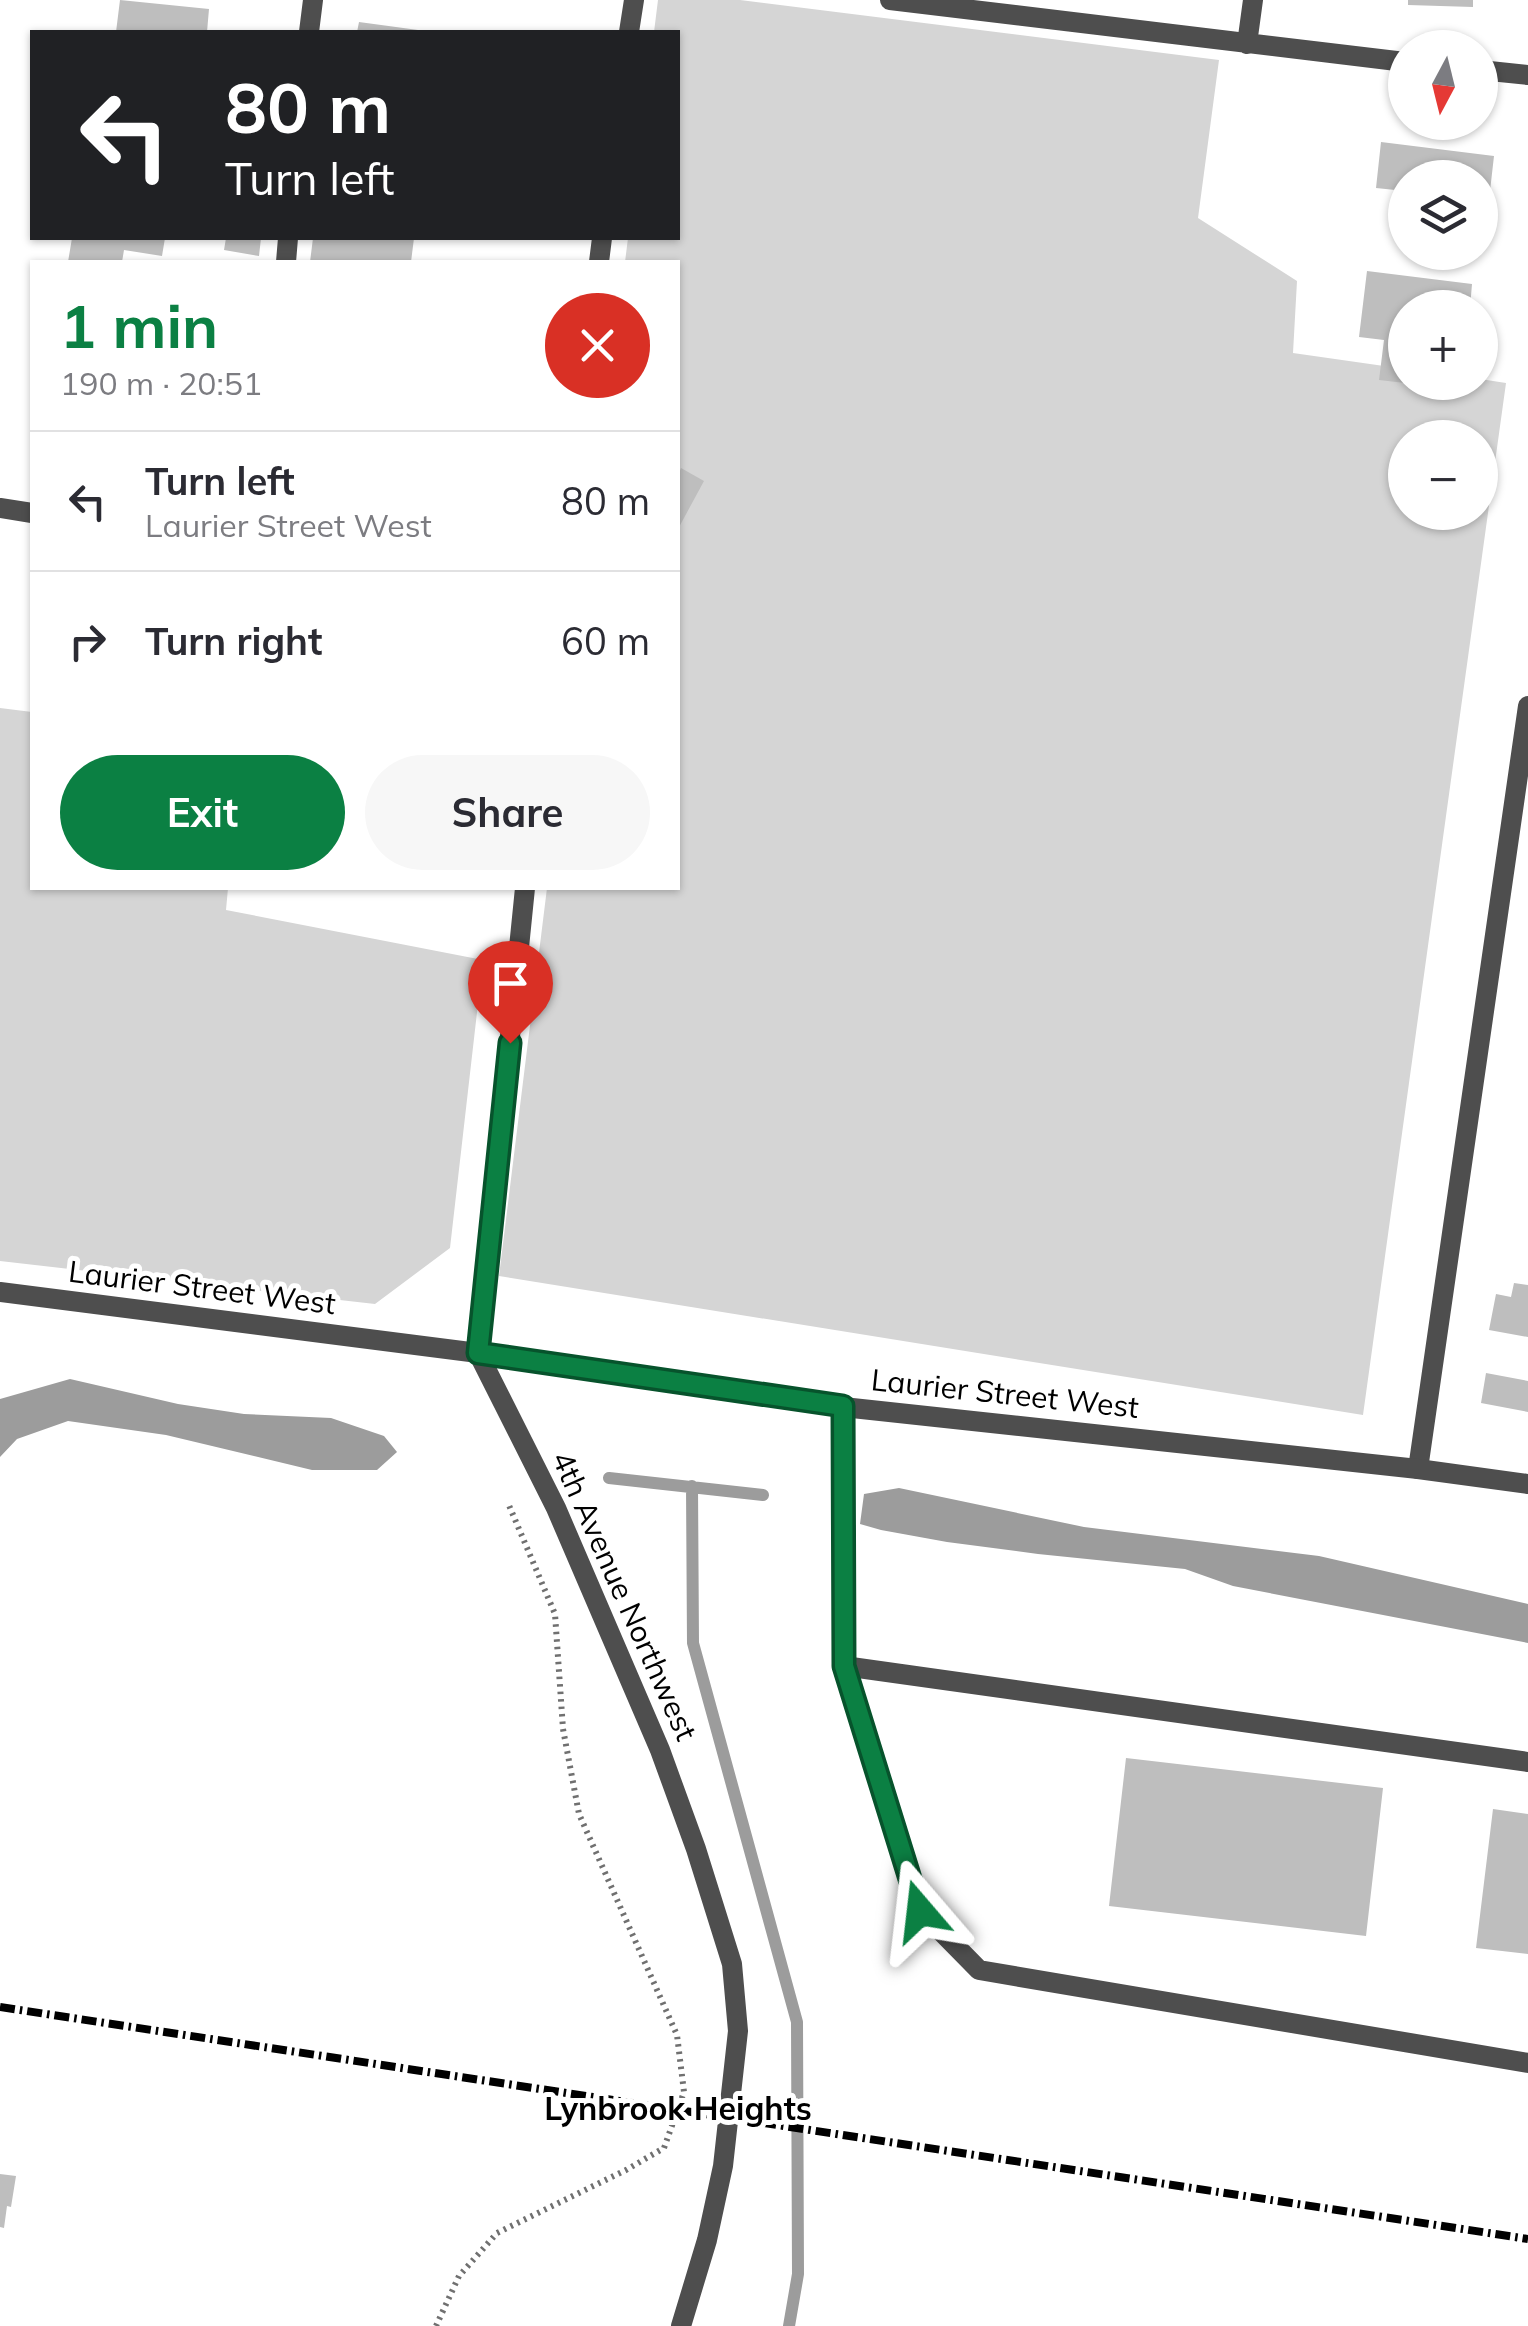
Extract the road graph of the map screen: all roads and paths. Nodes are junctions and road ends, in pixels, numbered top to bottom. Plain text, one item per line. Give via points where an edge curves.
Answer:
1 (313, 0) edge
2 (634, 0) edge
3 (890, 0) edge
4 (1253, 0) edge
5 (931, 2) edge
6 (309, 30) edge
7 (630, 30) edge
8 (1247, 44) junction
9 (1388, 60) edge
10 (1498, 72) edge
11 (1528, 76) edge
12 (0, 508) edge
13 (30, 513) edge
14 (1528, 706) edge
15 (525, 890) edge
16 (0, 1292) edge
17 (478, 1353) junction
18 (843, 1406) junction
19 (1418, 1468) junction
20 (1528, 1484) edge
21 (508, 1503) dead end
22 (844, 1666) junction
23 (1528, 1762) edge
24 (1528, 2063) edge
25 (436, 2326) edge
26 (681, 2326) edge

1 - 6 street
2 - 7 street
3 - 5 street
4 - 8 street
5 - 8 street
8 - 9 street
10 - 11 street
12 - 13 street
14 - 19 street
15 - 17 street
16 - 17 street, Laurier Street West
17 - 18 street, Laurier Street West
17 - 26 street, 4th Avenue Northwest via 556,1508 660,1750 732,1964 738,2032 724,2166
18 - 19 street, Laurier Street West
18 - 22 street
19 - 20 street, Laurier Street West
21 - 25 path via 554,1614 578,1814 677,2035 684,2092 664,2148 497,2233 459,2276
22 - 23 street
22 - 24 street via 920,1911 980,1970

